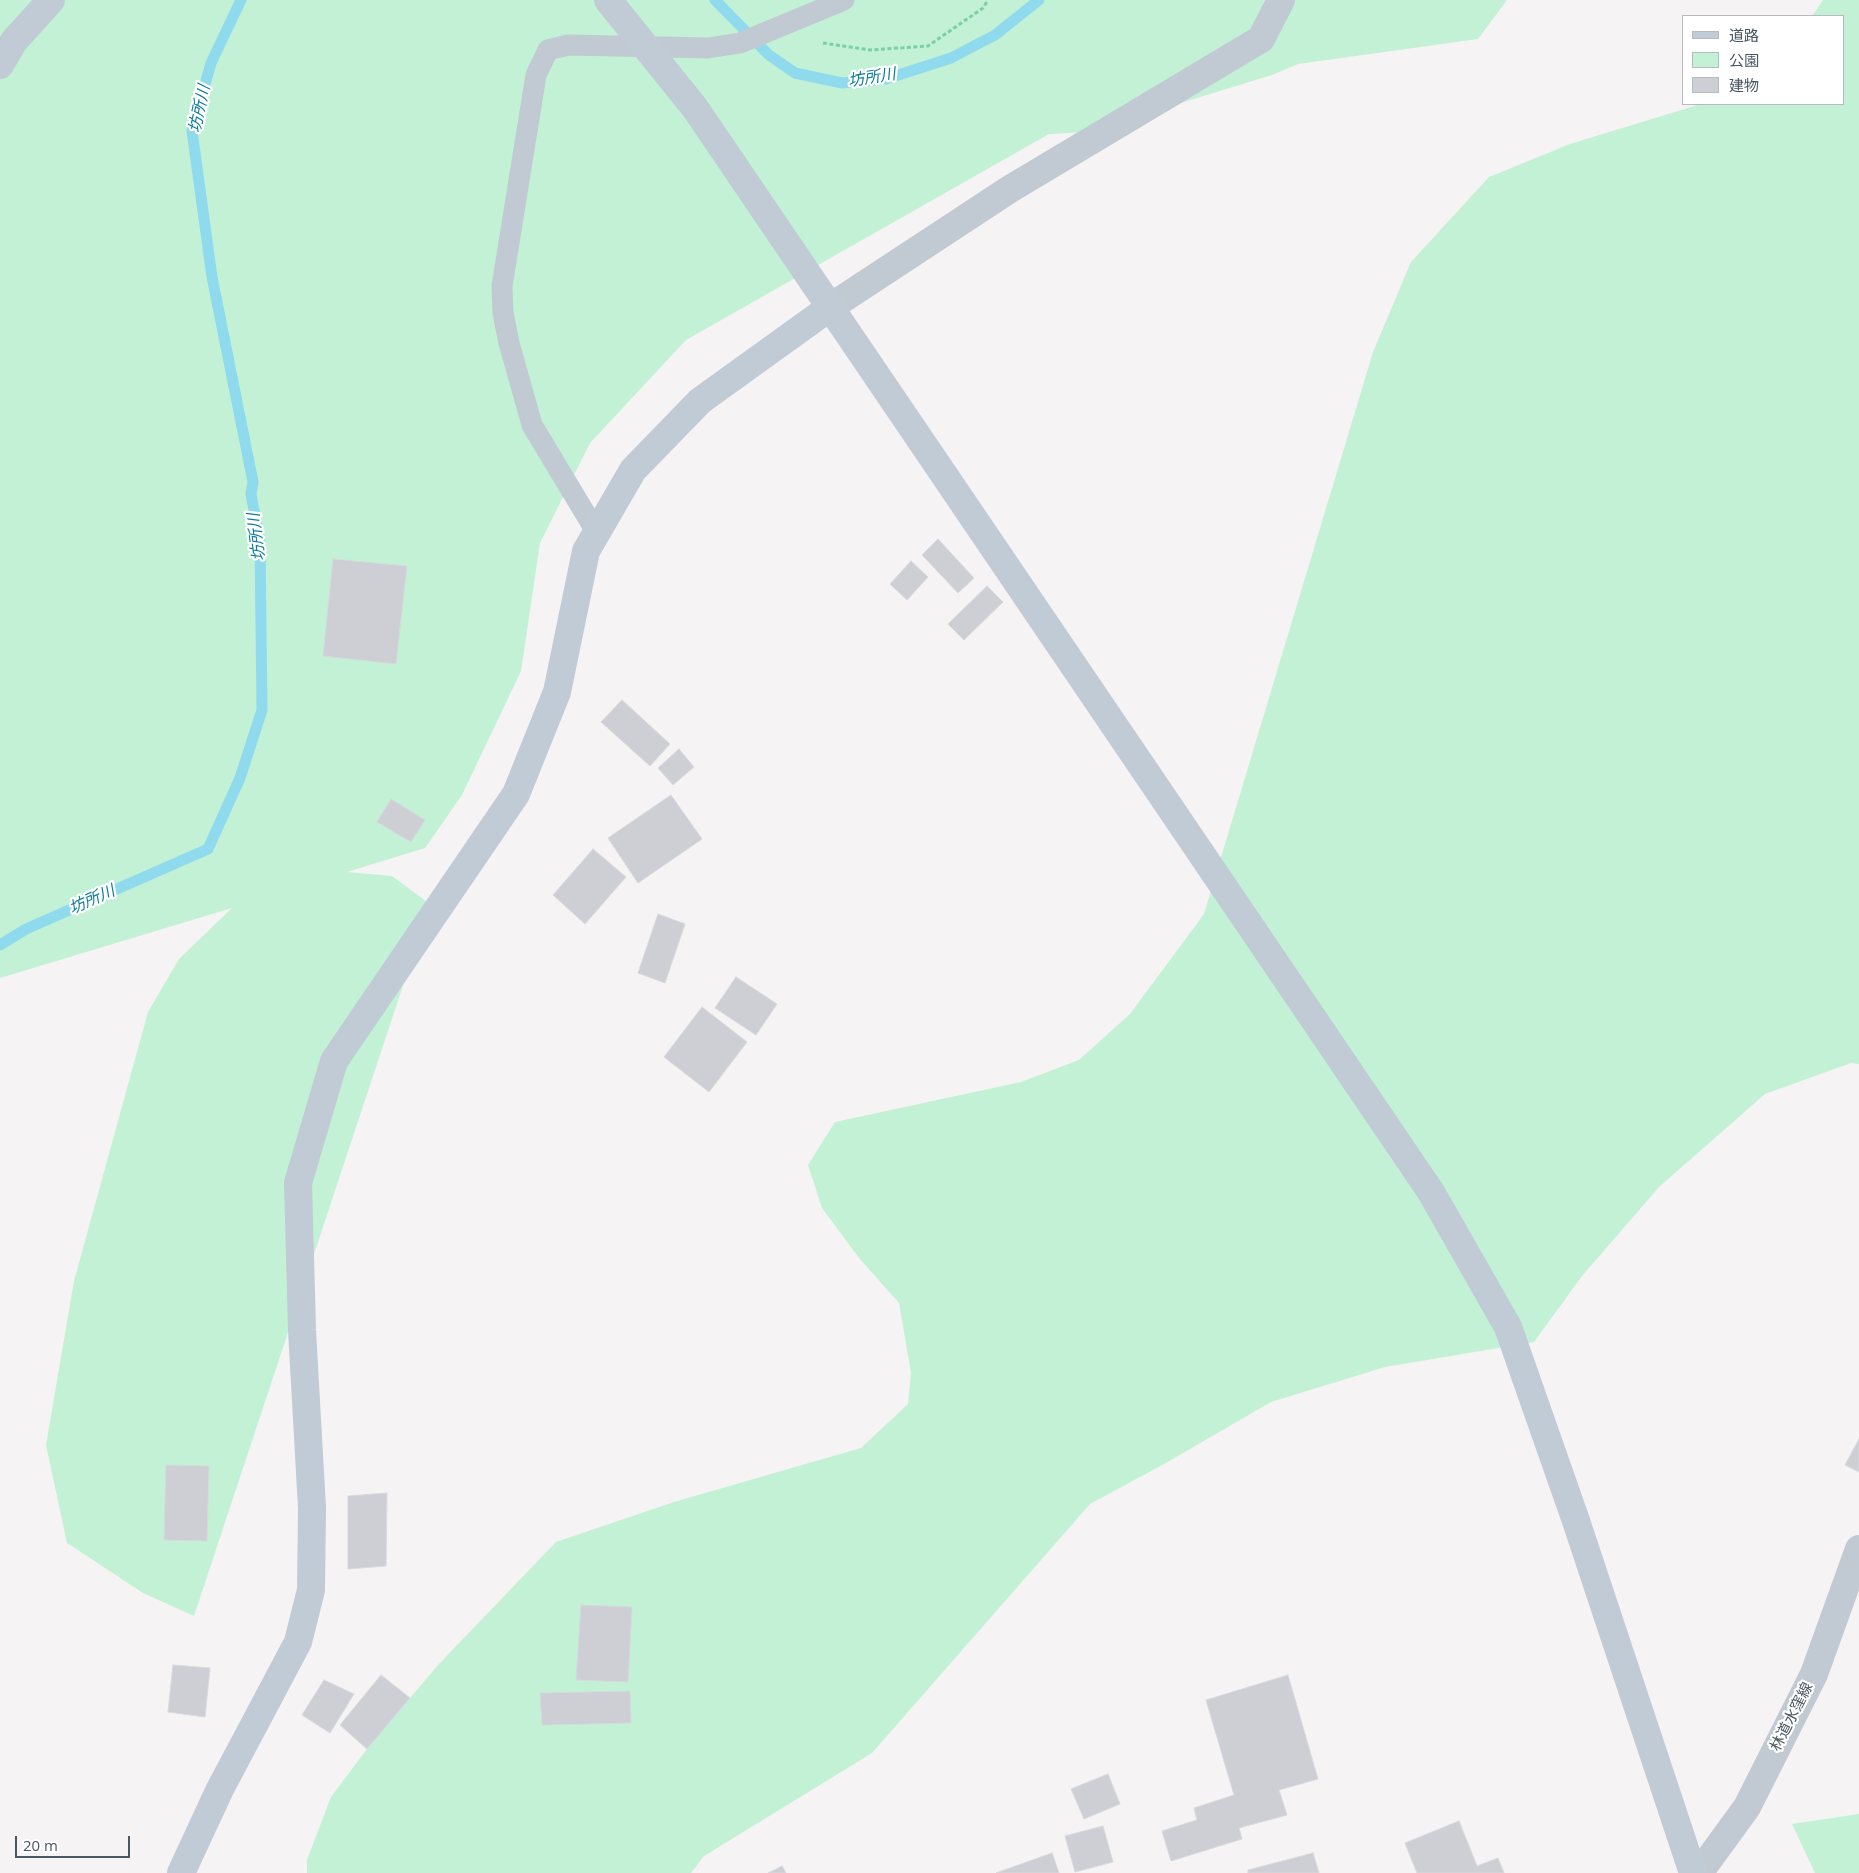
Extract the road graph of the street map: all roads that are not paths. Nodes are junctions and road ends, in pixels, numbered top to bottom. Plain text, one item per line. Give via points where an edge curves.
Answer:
1 (51, 0) edge
2 (608, 0) edge
3 (844, 0) edge
4 (1281, 0) edge
5 (645, 46) junction
6 (0, 65) edge
7 (829, 308) junction
8 (597, 532) junction
9 (1859, 1549) edge
10 (181, 1873) edge
11 (1693, 1873) edge
12 (1699, 1873) edge

1 - 6 street via 14,41
2 - 5 street
3 - 5 lane via 740,43 708,48
4 - 7 street via 1261,39 1010,189
5 - 7 street via 695,108
5 - 8 lane via 568,45 548,50 536,75 502,286 509,343 532,425
7 - 8 street via 700,401 633,470
7 - 11 street via 1431,1192 1508,1327
8 - 10 street via 586,551 557,692 516,794 334,1061 298,1183 312,1508 311,1590 298,1642 220,1789
9 - 12 street, 林道水窪線 via 1814,1674 1747,1807

